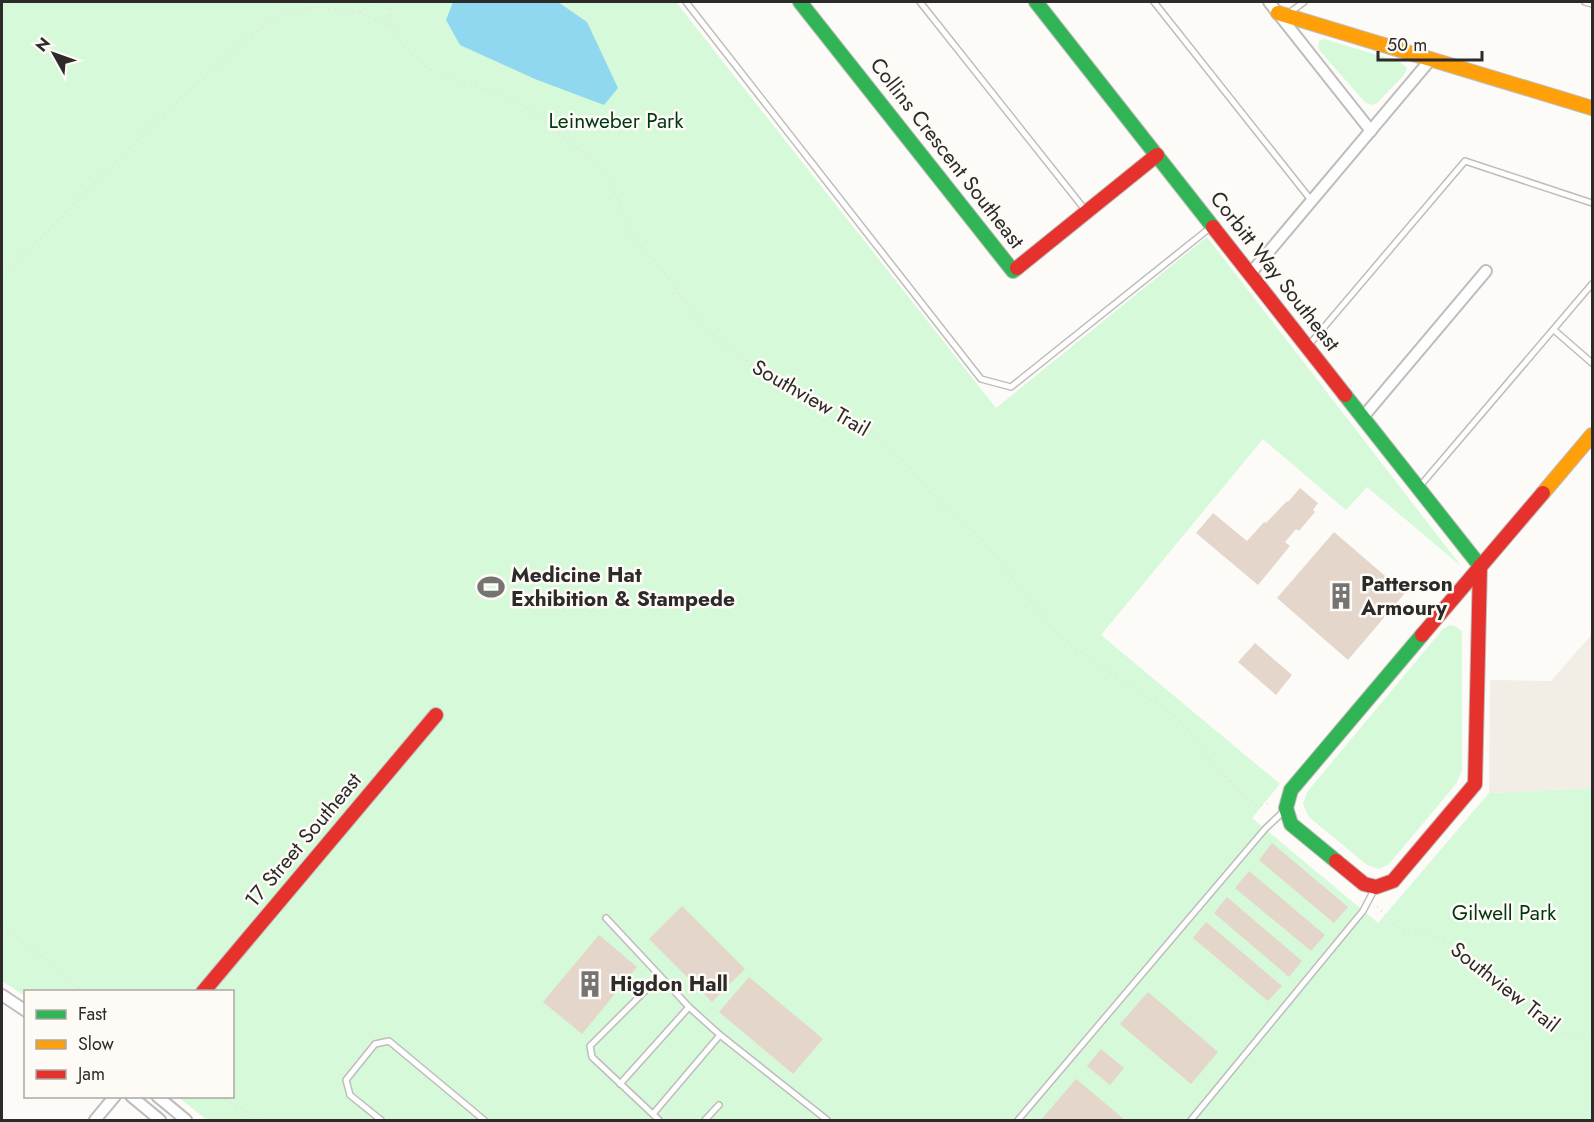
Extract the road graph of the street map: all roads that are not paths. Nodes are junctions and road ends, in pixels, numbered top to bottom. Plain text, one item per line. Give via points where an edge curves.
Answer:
1 (686, 2) edge
2 (800, 2) edge
3 (921, 2) edge
4 (1036, 2) edge
5 (1154, 2) edge
6 (1304, 2) edge
7 (1585, 2) edge
8 (1593, 4) edge
9 (1278, 10) edge
10 (1431, 59) junction
11 (1593, 108) edge
12 (1371, 131) junction
13 (1157, 156) junction
14 (1312, 201) junction
15 (1593, 203) edge
16 (1087, 212) junction
17 (1212, 226) junction
18 (1486, 271) dead end
19 (1250, 274) junction
20 (1593, 284) edge
21 (1554, 330) junction
22 (1307, 346) junction
23 (1593, 363) edge
24 (1363, 417) junction
25 (1593, 435) edge
26 (1419, 488) junction
27 (1480, 566) junction
28 (436, 715) dead end
29 (1286, 808) junction
30 (1376, 887) junction
31 (606, 918) dead end
32 (660, 976) junction
33 (205, 990) edge
34 (2, 996) edge
35 (689, 1007) junction
36 (24, 1010) edge
37 (720, 1035) junction
38 (620, 1084) junction
39 (113, 1098) edge
40 (133, 1098) edge
41 (159, 1098) edge
42 (718, 1105) dead end
43 (653, 1114) junction
44 (94, 1120) edge
45 (159, 1120) edge
46 (186, 1120) edge
47 (381, 1120) edge
48 (484, 1120) edge
49 (659, 1120) edge
50 (705, 1120) edge
51 (827, 1120) edge
52 (1018, 1120) edge
53 (1191, 1120) edge

1 - 17 lane via 981,379 1011,387
2 - 16 street, Collins Crescent Southeast via 1013,271
3 - 16 lane
4 - 13 street, Corbitt Way Southeast
5 - 14 lane
6 - 9 lane
7 - 8 lane
9 - 10 street
9 - 12 street
10 - 11 street
10 - 12 street
12 - 14 street
13 - 16 street, Collins Crescent Southeast
13 - 17 street, Corbitt Way Southeast
14 - 19 street
15 - 22 lane via 1465,161
17 - 19 street, Corbitt Way Southeast
18 - 24 street
19 - 22 street, Corbitt Way Southeast
20 - 21 lane
21 - 23 lane
21 - 26 lane
22 - 24 street, Corbitt Way Southeast
24 - 26 street, Corbitt Way Southeast
25 - 27 street
26 - 27 street, Corbitt Way Southeast
27 - 29 street via 1291,790
27 - 30 street via 1475,784 1393,881
28 - 33 street, 17 Street Southeast
29 - 30 street via 1291,824 1365,884
29 - 52 lane
30 - 53 lane via 1363,911
31 - 32 lane
32 - 35 lane
32 - 38 lane via 590,1046 592,1057
34 - 36 street
35 - 37 lane
35 - 38 lane
37 - 43 lane
37 - 51 lane
38 - 43 lane
39 - 44 street
40 - 45 street
41 - 46 street
42 - 50 lane
43 - 49 lane
47 - 48 lane via 350,1095 346,1080 375,1044 389,1041

